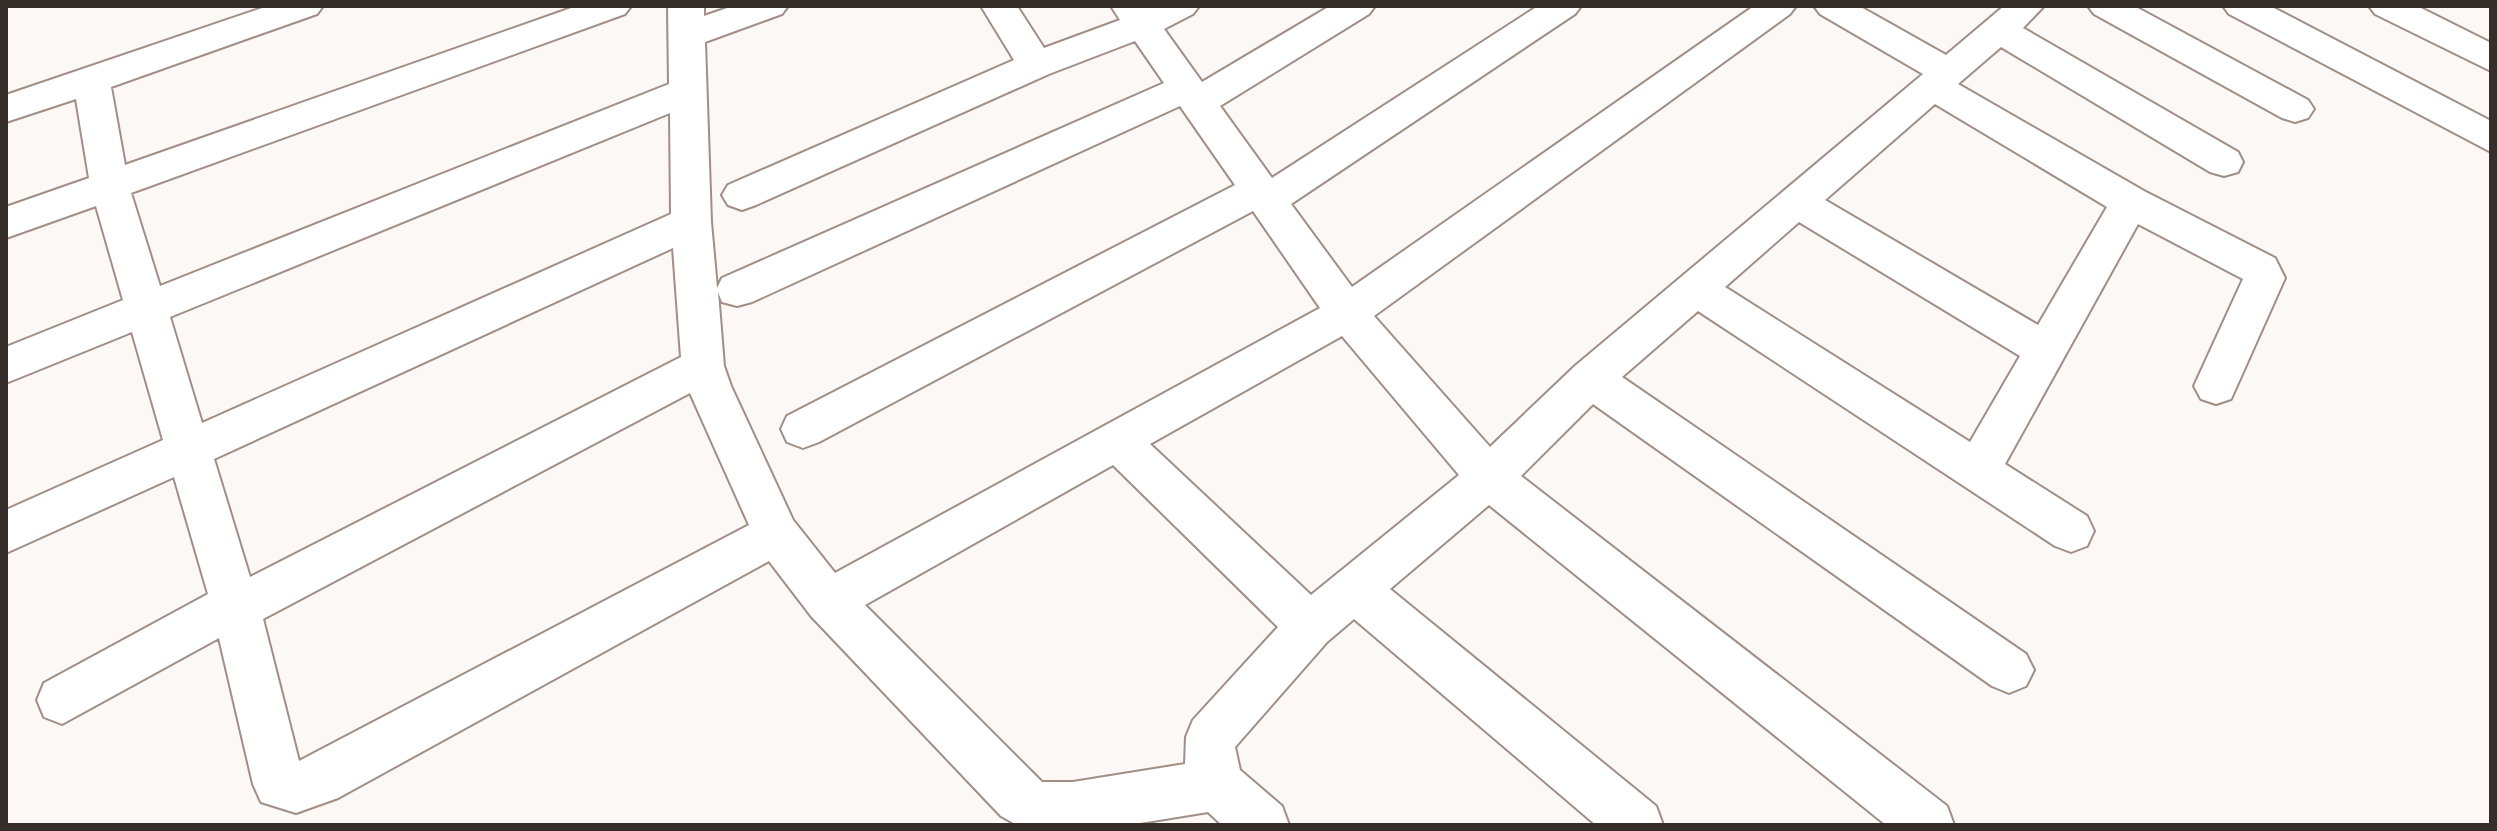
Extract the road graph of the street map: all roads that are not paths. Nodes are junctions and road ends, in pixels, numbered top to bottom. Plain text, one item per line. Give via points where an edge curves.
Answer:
1 (305, 6) edge
2 (613, 6) edge
3 (770, 6) edge
4 (999, 6) edge
5 (1181, 6) edge
6 (1357, 6) edge
7 (1563, 6) edge
8 (1778, 6) edge
9 (1832, 6) edge
10 (2106, 6) edge
11 (2241, 6) edge
12 (2387, 6) edge
13 (1135, 16) edge
14 (2012, 18) edge
15 (686, 20) edge
16 (2491, 58) edge
17 (1036, 65) junction
18 (1939, 78) junction
19 (91, 80) junction
20 (687, 91) junction
21 (1192, 95) junction
22 (6, 109) edge
23 (2295, 109) dead end
24 (2491, 138) edge
25 (2224, 162) dead end
26 (109, 184) junction
27 (742, 195) dead end
28 (1264, 195) junction
29 (1797, 202) junction
30 (2130, 202) junction
31 (691, 222) junction
32 (6, 223) edge
33 (1696, 289) junction
34 (737, 290) dead end
35 (147, 307) junction
36 (1347, 313) junction
37 (2043, 349) junction
38 (6, 365) edge
39 (703, 366) junction
40 (1590, 379) junction
41 (2216, 386) dead end
42 (803, 429) dead end
43 (1117, 441) junction
44 (188, 450) junction
45 (1978, 470) junction
46 (1489, 478) junction
47 (2071, 531) dead end
48 (6, 532) edge
49 (776, 534) junction
50 (1354, 589) junction
51 (828, 601) junction
52 (236, 609) junction
53 (1310, 626) junction
54 (2009, 670) dead end
55 (62, 700) dead end
56 (1216, 785) junction
57 (1263, 825) edge
58 (1637, 825) edge
59 (1928, 825) edge

1 - 19 street
2 - 26 street
3 - 15 street
4 - 17 street
5 - 13 street
6 - 21 street
7 - 28 street
8 - 36 street
9 - 18 street
10 - 23 street
11 - 24 street
12 - 16 street
13 - 17 street
13 - 21 street
14 - 18 street
14 - 25 street
15 - 20 street
17 - 27 street
18 - 29 street
18 - 30 street
19 - 22 street
19 - 26 street
20 - 31 street
20 - 35 street
21 - 28 street
21 - 34 street
26 - 32 street
26 - 35 street
28 - 36 street
28 - 42 street
29 - 33 street
29 - 37 street
30 - 37 street
30 - 41 street via 2261,269 2264,278
31 - 39 street
31 - 44 street
33 - 40 street
33 - 45 street
35 - 38 street
35 - 44 street
36 - 43 street
36 - 46 street
37 - 45 street
39 - 49 street
39 - 52 street
40 - 46 street
40 - 54 street
43 - 51 street
43 - 53 street
44 - 48 street
44 - 52 street
45 - 47 street
46 - 50 street
46 - 59 street
49 - 51 street
49 - 52 street via 320,780 296,787 279,784 272,768
50 - 53 street
50 - 58 street
51 - 56 street via 1019,798 1038,808 1073,808
52 - 55 street via 229,607
53 - 56 street via 1211,737 1207,756
56 - 57 street

